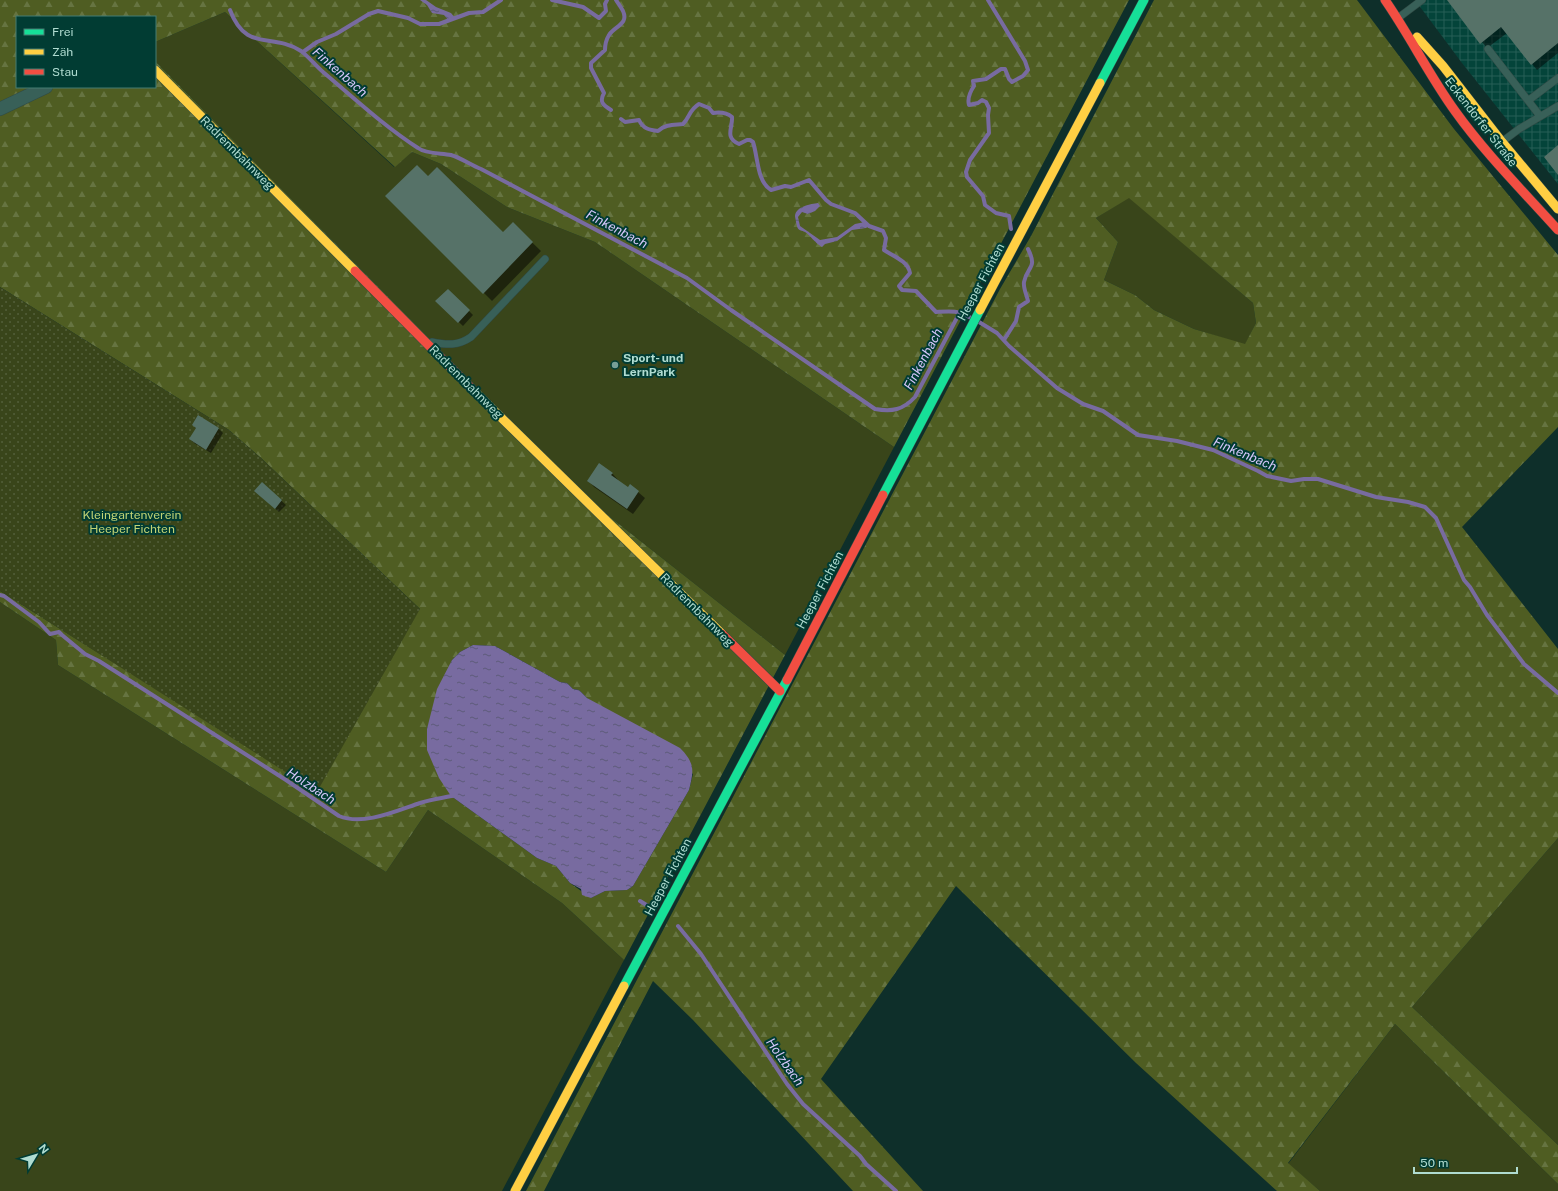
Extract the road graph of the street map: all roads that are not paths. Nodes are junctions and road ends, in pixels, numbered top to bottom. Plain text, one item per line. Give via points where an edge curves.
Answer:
1 (1144, 0) edge
2 (1385, 0) edge
3 (1422, 0) edge
4 (1398, 18) junction
5 (1488, 49) dead end
6 (156, 71) edge
7 (1558, 78) edge
8 (44, 88) edge
9 (1529, 100) junction
10 (1558, 106) edge
11 (0, 109) edge
12 (1540, 116) junction
13 (1502, 142) junction
14 (1558, 209) edge
15 (1558, 230) edge
16 (545, 259) dead end
17 (424, 340) junction
18 (780, 691) junction
19 (515, 1191) edge

1 - 18 street, Heeper Fichten
2 - 4 street, Eckendorfer Straße
3 - 4 lane
4 - 13 street, Eckendorfer Straße via 1443,66
4 - 15 street, Eckendorfer Straße via 1426,69 1454,110 1495,162
5 - 9 lane
6 - 17 street, Radrennbahnweg
7 - 9 lane
8 - 11 street
9 - 12 lane
10 - 12 lane
12 - 13 lane
13 - 14 street, Eckendorfer Straße
16 - 17 lane via 464,342 446,345
17 - 18 street, Radrennbahnweg
18 - 19 street, Heeper Fichten

